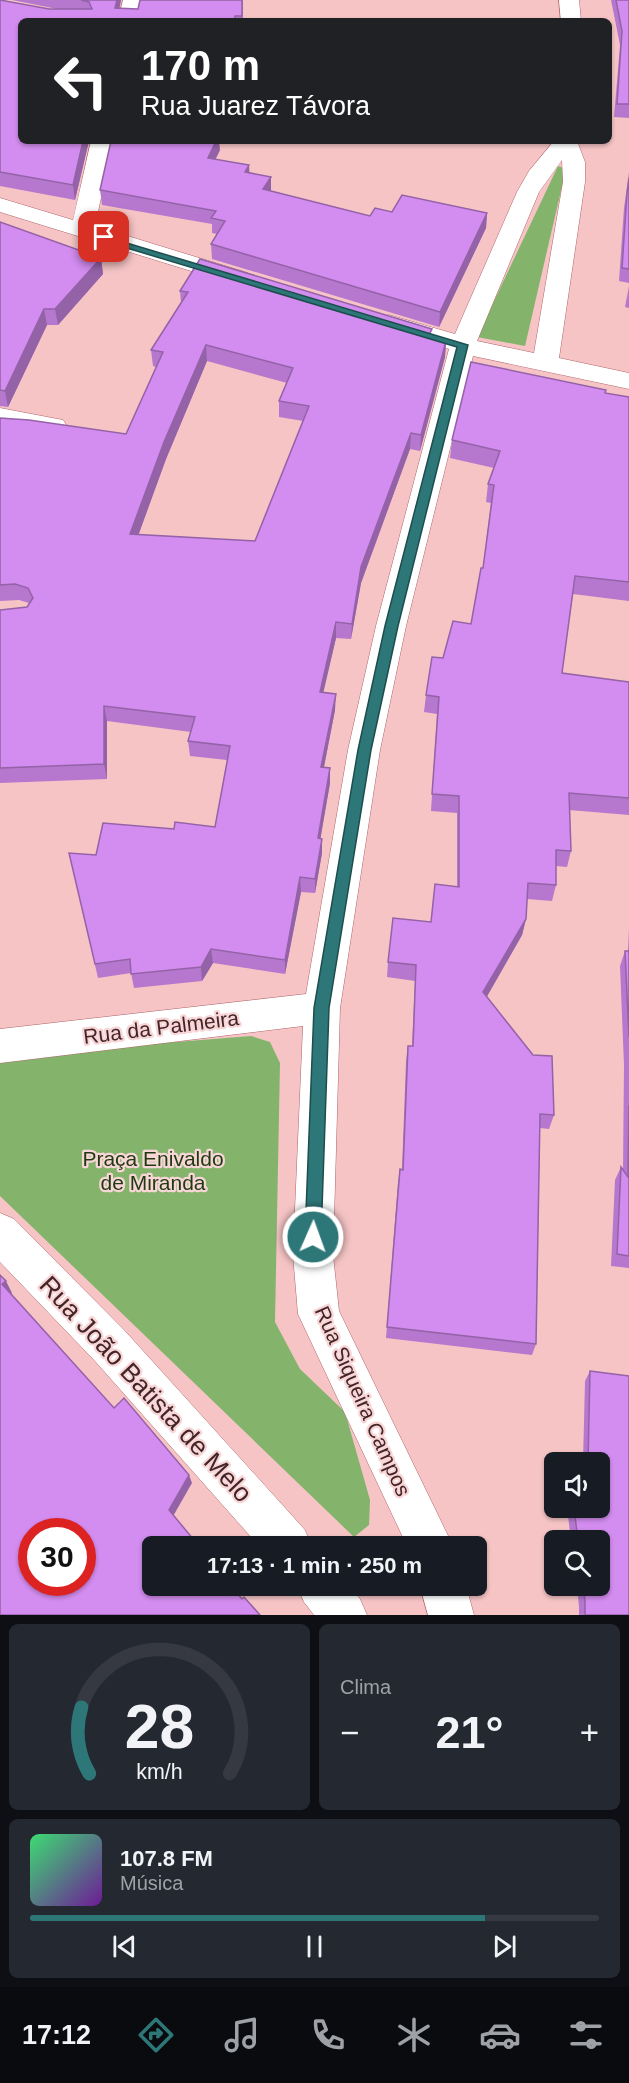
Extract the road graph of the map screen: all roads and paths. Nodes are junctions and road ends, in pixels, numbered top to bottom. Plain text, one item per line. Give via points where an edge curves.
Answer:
1 (133, 0) edge
2 (569, 0) edge
3 (129, 18) edge
4 (571, 18) edge
5 (101, 144) edge
6 (564, 144) edge
7 (567, 144) edge
8 (0, 205) edge
9 (81, 231) junction
10 (261, 285) edge
11 (362, 315) edge
12 (463, 345) junction
13 (545, 364) junction
14 (629, 381) edge
15 (0, 417) edge
16 (76, 429) edge
17 (322, 1008) junction
18 (0, 1046) edge
19 (0, 1233) edge
20 (280, 1536) edge
21 (425, 1536) edge
22 (328, 1596) edge
23 (446, 1596) edge
24 (344, 1615) edge
25 (451, 1615) edge

1 - 3 street
2 - 4 street
5 - 9 street
6 - 12 street, Rua Siqueira Campos via 528,192
7 - 13 street, Rua Siqueira Campos via 574,162 573,182
8 - 9 street
9 - 10 street
11 - 12 street
12 - 13 street
12 - 17 street, Rua Siqueira Campos via 391,626 367,739
13 - 14 street
15 - 16 street
17 - 18 street, Rua da Palmeira
17 - 21 street, Rua Siqueira Campos via 313,1255 320,1314
19 - 20 street, Rua João Batista de Melo via 110,1346
22 - 24 street
23 - 25 street

